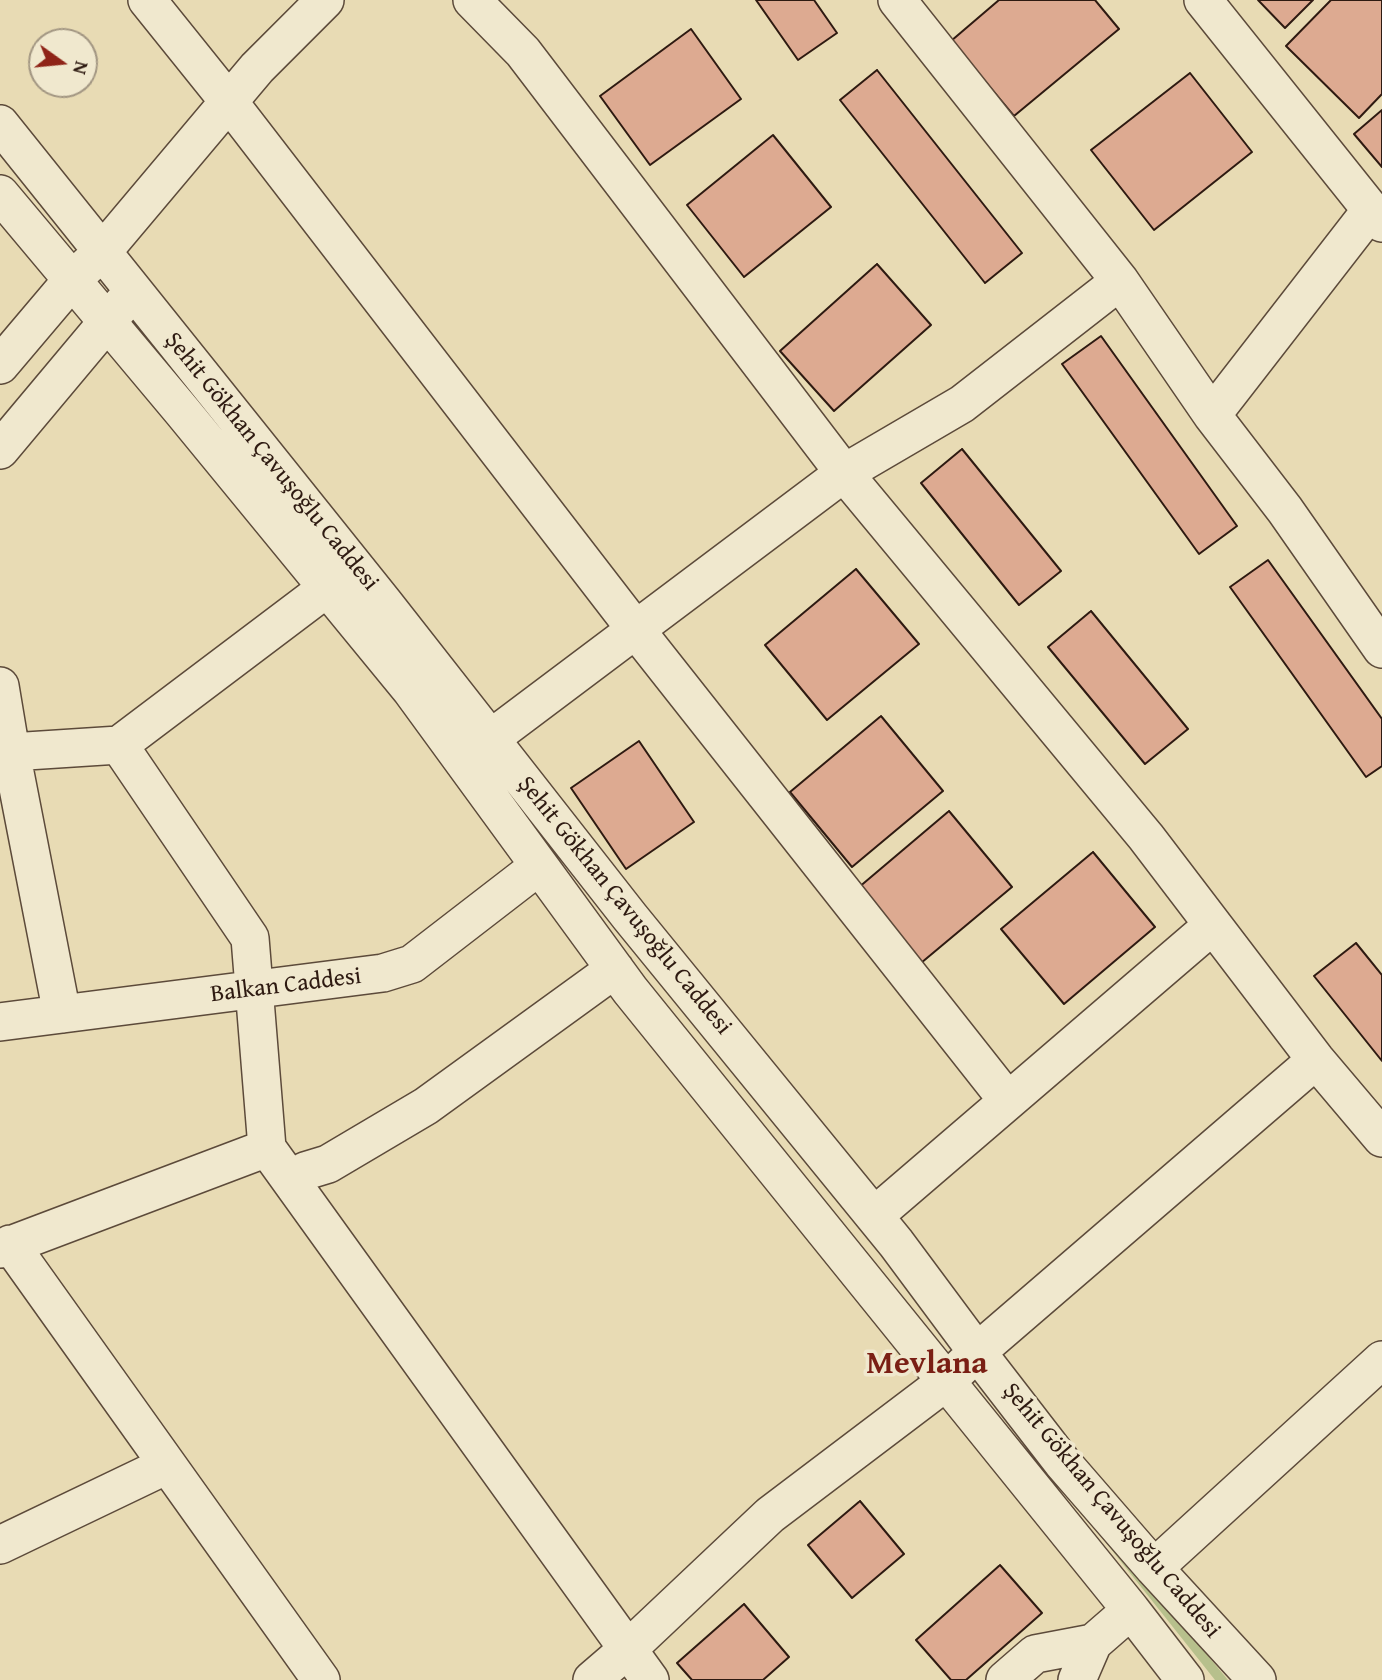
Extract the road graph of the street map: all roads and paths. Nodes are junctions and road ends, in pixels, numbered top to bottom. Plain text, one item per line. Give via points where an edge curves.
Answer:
1 (147, 0) edge
2 (325, 0) edge
3 (472, 0) edge
4 (897, 0) edge
5 (1203, 0) edge
6 (229, 102) junction
7 (0, 124) edge
8 (0, 194) edge
9 (1376, 217) edge
10 (103, 251) junction
11 (72, 279) junction
12 (1120, 281) junction
13 (134, 290) junction
14 (107, 321) junction
15 (0, 365) edge
16 (1212, 415) junction
17 (0, 450) edge
18 (844, 473) junction
19 (327, 587) junction
20 (636, 630) junction
21 (1379, 637) edge
22 (0, 686) edge
23 (491, 739) junction
24 (119, 745) junction
25 (11, 752) junction
26 (539, 866) junction
27 (1213, 925) junction
28 (615, 969) junction
29 (254, 990) junction
30 (62, 1014) junction
31 (0, 1023) edge
32 (1316, 1060) junction
33 (1009, 1101) junction
34 (1382, 1138) edge
35 (267, 1148) junction
36 (293, 1184) junction
37 (874, 1216) junction
38 (5, 1246) edge
39 (977, 1352) junction
40 (1382, 1360) edge
41 (947, 1381) junction
42 (167, 1465) junction
43 (0, 1545) edge
44 (1154, 1568) junction
45 (1131, 1610) junction
46 (1093, 1643) junction
47 (628, 1649) junction
48 (321, 1680) edge
49 (593, 1680) edge
50 (650, 1680) edge
51 (1005, 1680) edge
52 (1077, 1680) edge
53 (1185, 1680) edge
54 (1257, 1680) edge

1 - 6 street
2 - 6 street
3 - 18 street via 523,52
4 - 12 street
5 - 9 street
6 - 10 street
6 - 20 street
7 - 10 street, Şehit Gökhan Çavuşoğlu Caddesi
8 - 11 street
9 - 16 street
10 - 11 street
10 - 13 street, Şehit Gökhan Çavuşoğlu Caddesi
11 - 14 street
11 - 15 street
12 - 16 street
12 - 18 street via 962,404
13 - 14 street
13 - 23 street, Şehit Gökhan Çavuşoğlu Caddesi
14 - 17 street
14 - 19 street
16 - 21 street
18 - 20 street
18 - 27 street via 1146,837
19 - 24 street
19 - 26 street via 411,690
20 - 23 street
20 - 33 street
22 - 25 street
23 - 37 street, Şehit Gökhan Çavuşoğlu Caddesi
24 - 25 street
24 - 29 street via 250,938
25 - 30 street
26 - 28 street
26 - 29 street, Balkan Caddesi via 412,964 383,973
27 - 32 street
27 - 33 street
28 - 36 street via 426,1106 328,1164 305,1171
28 - 41 street
29 - 30 street, Balkan Caddesi
29 - 35 street
30 - 31 street, Balkan Caddesi
32 - 34 street
32 - 39 street
33 - 37 street
35 - 36 street
35 - 38 street
36 - 47 street
37 - 39 street, Şehit Gökhan Çavuşoğlu Caddesi
38 - 42 street
39 - 41 street
39 - 44 street, Şehit Gökhan Çavuşoğlu Caddesi via 1062,1462
40 - 44 street
41 - 45 street
41 - 47 street via 770,1515
42 - 43 street
42 - 48 street
44 - 54 street, Şehit Gökhan Çavuşoğlu Caddesi
45 - 46 street
45 - 53 street
46 - 51 street via 1035,1654
46 - 52 street
47 - 49 street
47 - 50 street

